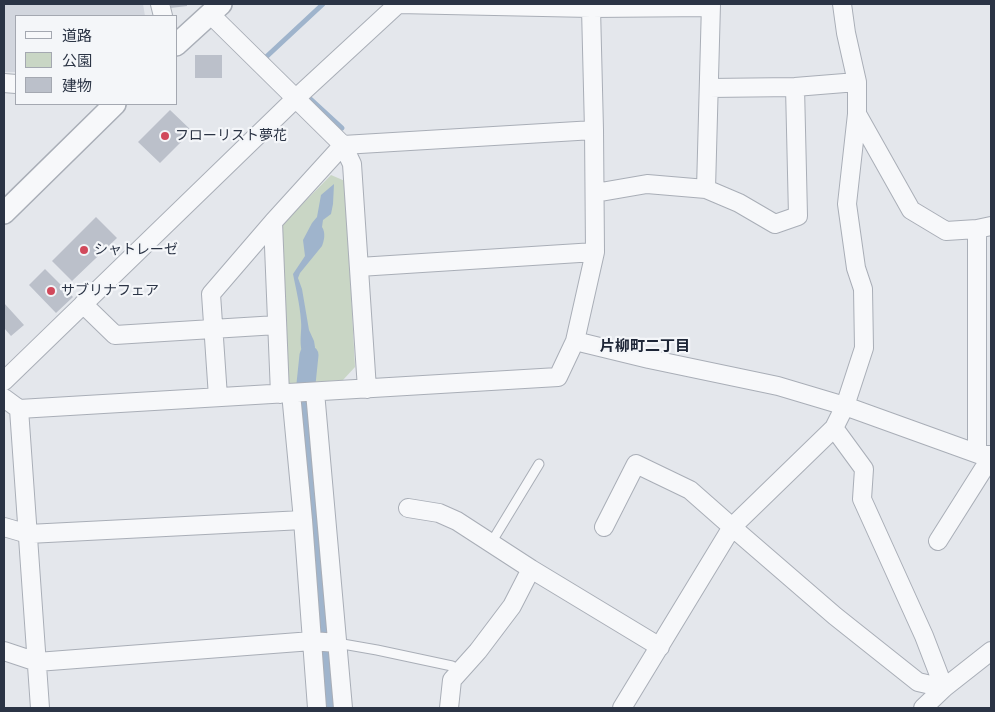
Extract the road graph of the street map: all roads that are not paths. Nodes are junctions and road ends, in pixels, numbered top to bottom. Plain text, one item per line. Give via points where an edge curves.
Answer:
1 (398, 4) edge
2 (842, 4) edge
3 (711, 5) edge
4 (591, 8) junction
5 (215, 9) edge
6 (178, 44) edge
7 (857, 82) junction
8 (796, 87) junction
9 (709, 88) junction
10 (296, 99) junction
11 (114, 105) edge
12 (857, 114) junction
13 (594, 130) junction
14 (343, 144) junction
15 (706, 189) junction
16 (595, 194) junction
17 (4, 213) edge
18 (273, 222) junction
19 (984, 227) edge
20 (595, 252) junction
21 (358, 267) junction
22 (83, 304) junction
23 (277, 325) junction
24 (214, 328) junction
25 (575, 341) junction
26 (4, 381) edge
27 (367, 388) junction
28 (315, 392) junction
29 (286, 393) junction
30 (218, 397) junction
31 (4, 398) edge
32 (846, 406) junction
33 (19, 409) junction
34 (834, 428) junction
35 (987, 455) edge
36 (539, 464) dead end
37 (408, 508) dead end
38 (303, 520) junction
39 (4, 527) edge
40 (604, 527) dead end
41 (732, 528) junction
42 (28, 534) junction
43 (938, 541) dead end
44 (491, 543) junction
45 (531, 569) junction
46 (312, 641) junction
47 (337, 643) junction
48 (660, 647) junction
49 (4, 651) edge
50 (991, 651) edge
51 (37, 662) junction
52 (460, 670) junction
53 (944, 688) junction
54 (40, 708) edge
55 (318, 708) edge
56 (343, 708) edge
57 (449, 708) edge
58 (622, 708) edge
59 (923, 708) edge

1 - 4 street
1 - 10 street
2 - 7 street
3 - 4 street
3 - 9 street
4 - 13 street
5 - 6 street
5 - 10 street
7 - 8 street
7 - 12 street
8 - 9 street
8 - 15 street via 798,216 775,224
9 - 15 street
10 - 14 street
10 - 22 street
11 - 17 street
12 - 19 street via 911,210 946,231
12 - 32 street via 847,204 856,268 863,289 864,348
13 - 14 street
13 - 16 street
14 - 18 street
14 - 21 street via 352,164
15 - 16 street via 646,184
16 - 20 street
18 - 23 street
18 - 24 street via 212,294
19 - 35 street
20 - 21 street
20 - 25 street
21 - 27 street
22 - 24 street via 115,335
22 - 26 street
23 - 24 street
23 - 29 street
24 - 30 street
25 - 27 street via 558,377
25 - 32 street via 778,386
27 - 28 street
28 - 29 street
28 - 47 street
29 - 30 street
29 - 38 street
30 - 33 street
31 - 33 street
32 - 34 street
32 - 35 street
33 - 42 street
34 - 41 street
34 - 53 street via 864,469 862,499
35 - 43 street
36 - 44 lane
37 - 44 street via 439,513
38 - 42 street
38 - 46 street
39 - 42 street
40 - 41 street via 636,464 690,490
41 - 48 street
41 - 53 street via 918,682
42 - 51 street
44 - 45 street
45 - 48 street
45 - 52 street via 512,606
46 - 47 street
46 - 51 street
46 - 55 street
47 - 52 lane
47 - 56 street
48 - 58 street
49 - 51 street
50 - 53 street
51 - 54 street
52 - 57 street via 452,680
53 - 59 street

